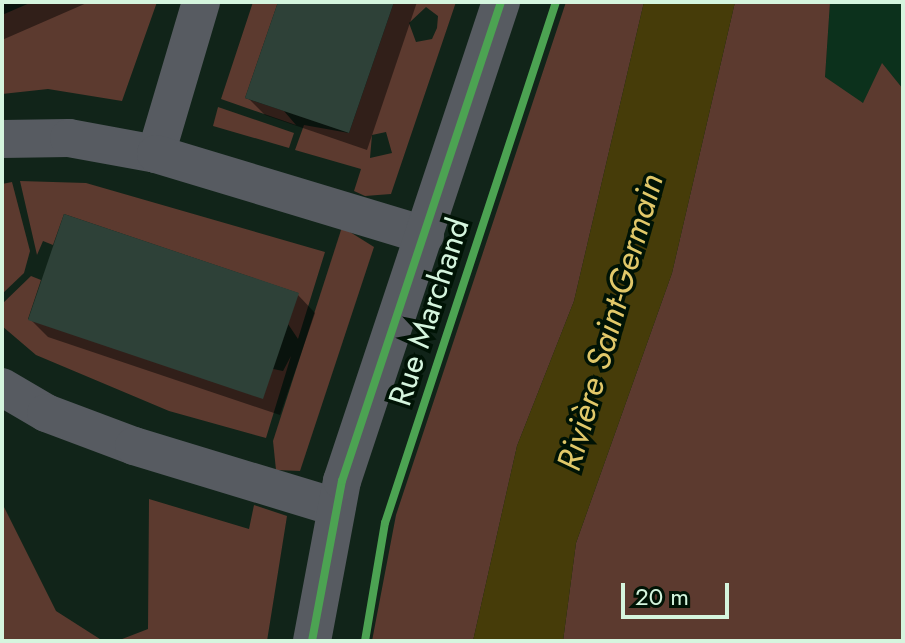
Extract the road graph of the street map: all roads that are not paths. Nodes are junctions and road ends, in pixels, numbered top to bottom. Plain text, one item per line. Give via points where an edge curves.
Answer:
1 (201, 2) edge
2 (501, 2) edge
3 (2, 139) edge
4 (156, 154) junction
5 (425, 235) junction
6 (2, 387) edge
7 (335, 507) junction
8 (312, 641) edge

1 - 4 street
2 - 5 street, Rue Marchand
3 - 4 street via 69,138
4 - 5 street
5 - 7 street, Rue Marchand
6 - 7 street via 46,413 134,446
7 - 8 street, Rue Marchand

